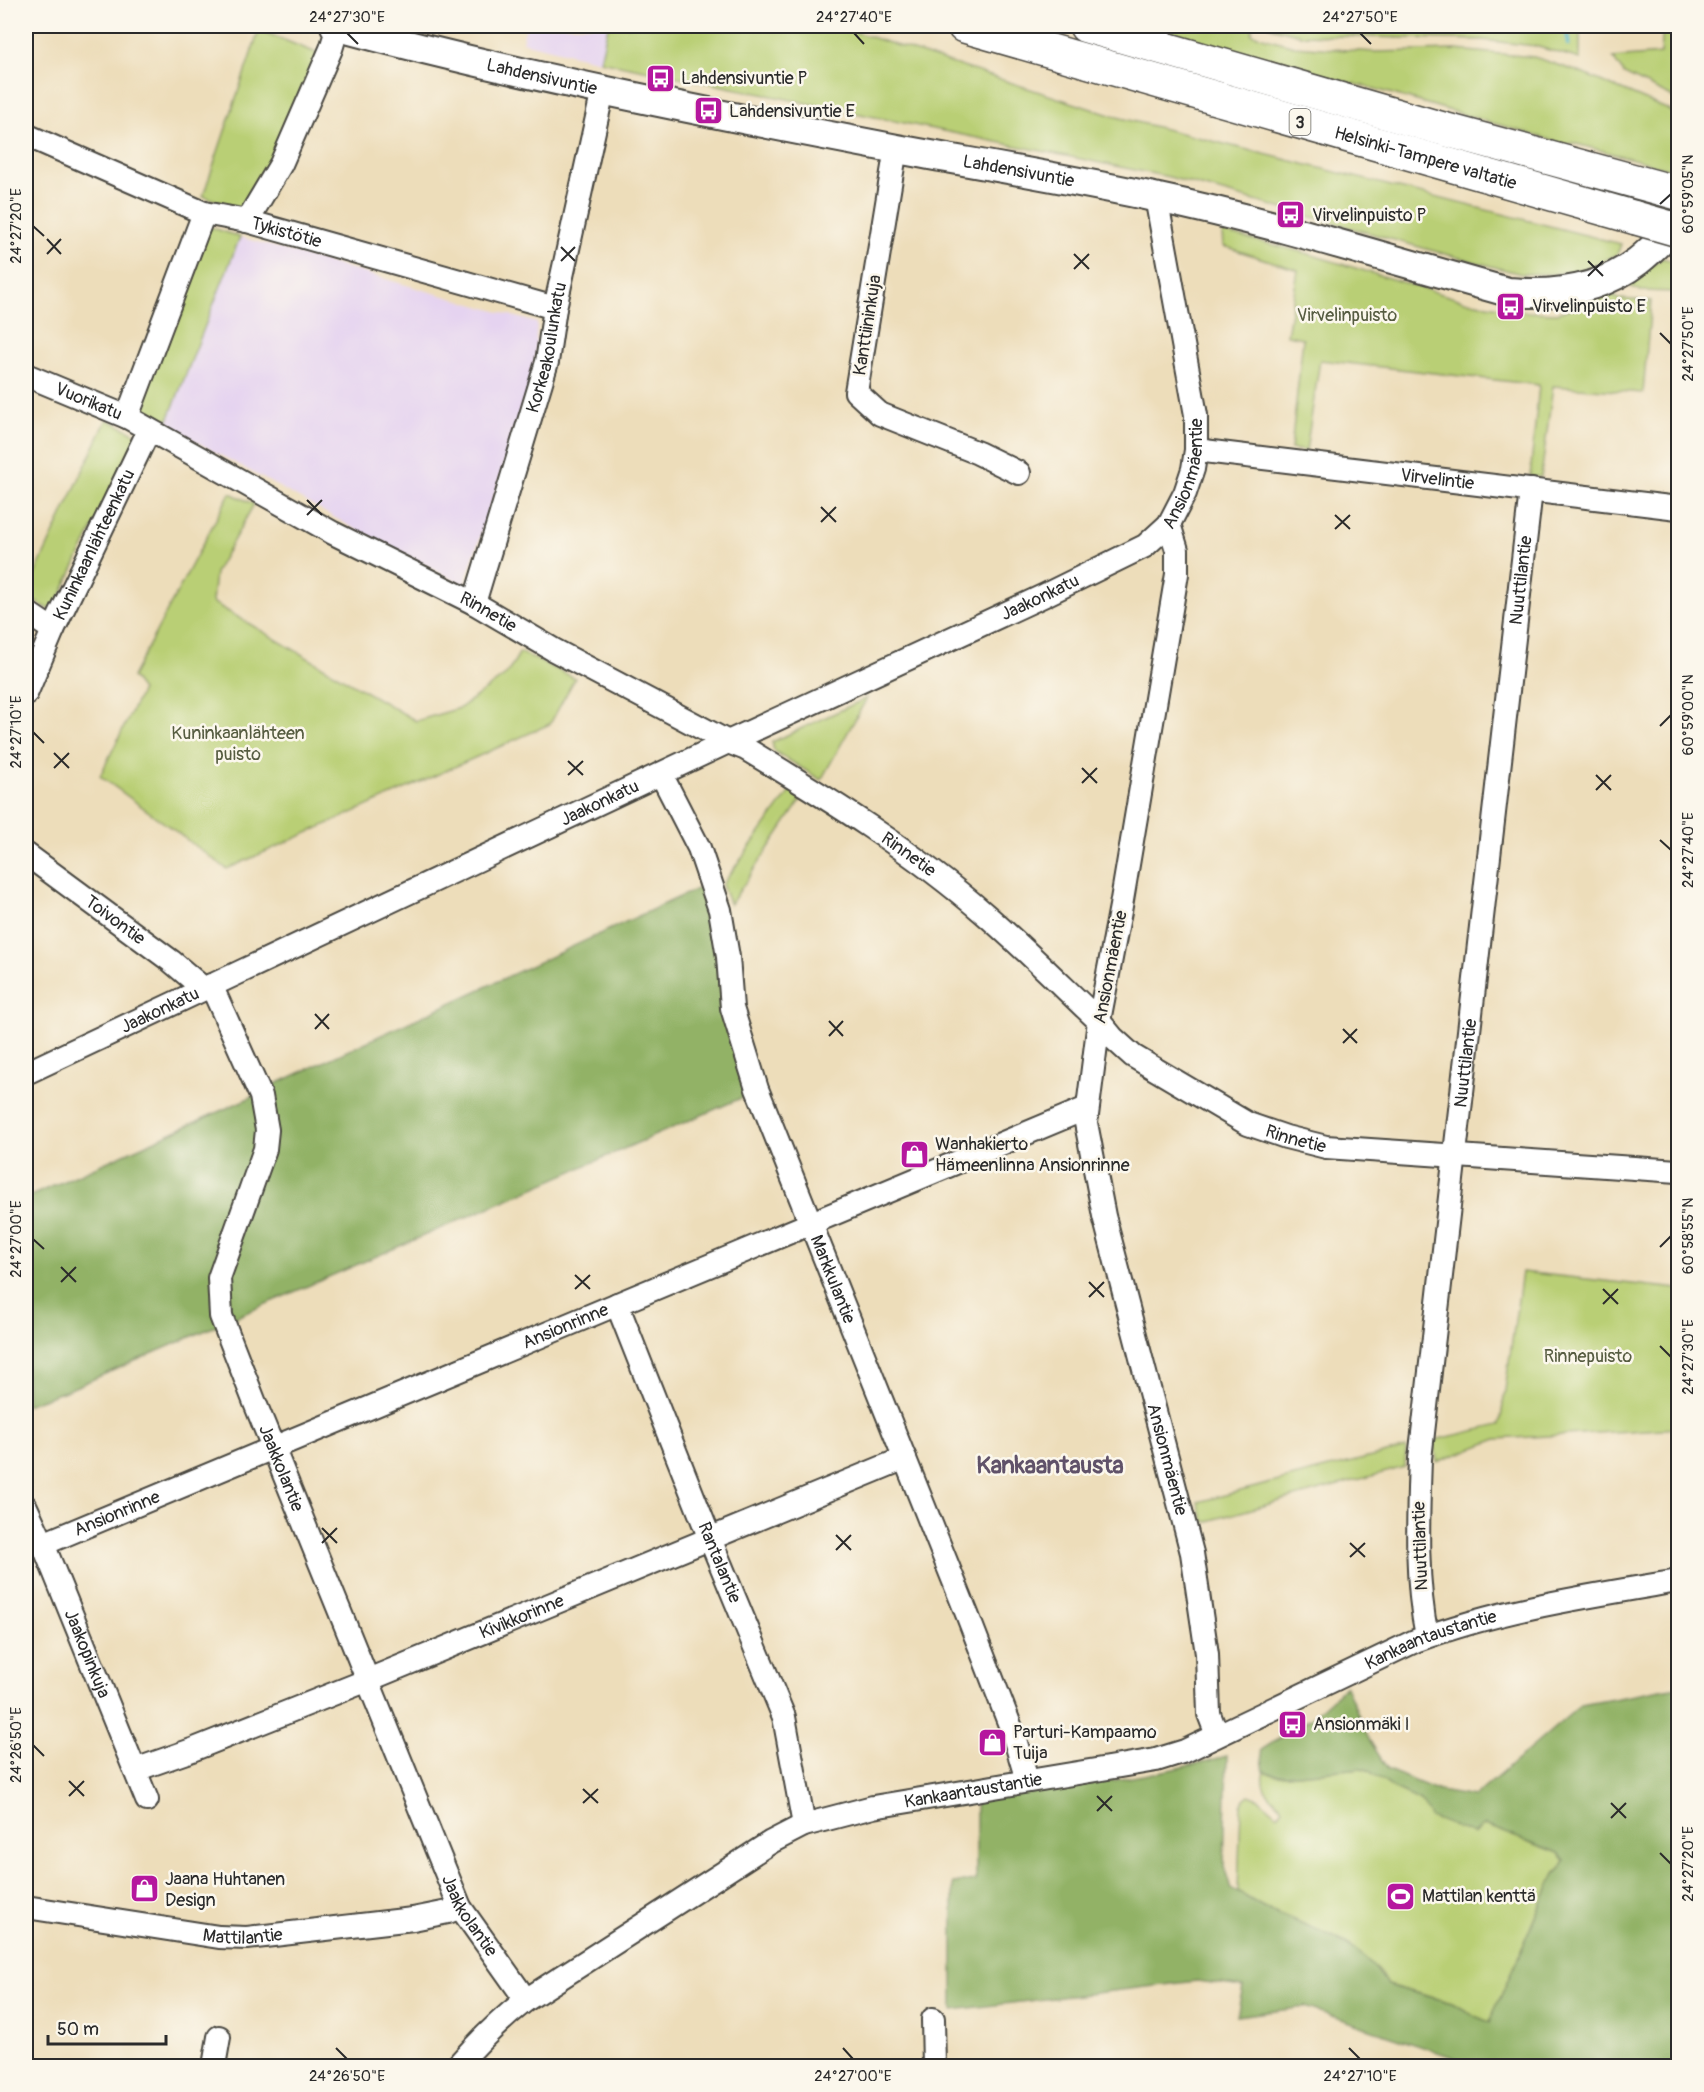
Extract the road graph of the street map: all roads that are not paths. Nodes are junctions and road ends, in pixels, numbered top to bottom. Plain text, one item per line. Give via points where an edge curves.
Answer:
1 (337, 26) edge
2 (964, 26) edge
3 (1086, 26) edge
4 (603, 90) junction
5 (26, 135) edge
6 (896, 148) junction
7 (1672, 191) edge
8 (1156, 197) junction
9 (204, 213) junction
10 (247, 220) junction
11 (1678, 223) edge
12 (1678, 230) edge
13 (555, 308) junction
14 (26, 375) edge
15 (127, 417) junction
16 (149, 430) junction
17 (1196, 450) junction
18 (1019, 473) dead end
19 (1531, 490) junction
20 (1678, 508) edge
21 (1169, 524) junction
22 (474, 603) junction
23 (26, 612) edge
24 (53, 630) junction
25 (26, 694) edge
26 (728, 742) junction
27 (661, 774) junction
28 (26, 854) edge
29 (207, 987) junction
30 (1099, 1021) junction
31 (26, 1073) edge
32 (1087, 1108) junction
33 (1456, 1157) junction
34 (1678, 1171) edge
35 (810, 1225) junction
36 (617, 1304) junction
37 (274, 1447) junction
38 (905, 1458) junction
39 (26, 1507) edge
40 (710, 1539) junction
41 (43, 1544) junction
42 (1678, 1581) edge
43 (1427, 1636) junction
44 (368, 1680) junction
45 (1216, 1735) junction
46 (135, 1770) junction
47 (1027, 1780) junction
48 (147, 1800) dead end
49 (804, 1825) junction
50 (26, 1907) edge
51 (460, 1907) junction
52 (526, 2000) junction
53 (933, 2019) dead end
54 (219, 2037) dead end
55 (214, 2067) edge
56 (457, 2067) edge
57 (934, 2067) edge

1 - 4 main road, Lahdensivuntie
1 - 10 street via 331,49 281,164
2 - 12 highway, Helsinki-Tampere valtatie / 3, bridge
3 - 7 highway, Helsinki-Tampere valtatie / 3
4 - 6 main road, Lahdensivuntie
4 - 13 street, Korkeakoulunkatu
5 - 9 street, Tykistötie
6 - 8 main road, Lahdensivuntie
6 - 18 street, Kanttiininkuja via 856,392 879,414
8 - 11 main road, Lahdensivuntie via 1509,292 1535,294 1589,286 1617,275
8 - 17 street, Ansionmäentie via 1196,415
9 - 10 street, Tykistötie
9 - 15 street
10 - 13 street, Tykistötie
13 - 22 street, Korkeakoulunkatu via 547,362
14 - 15 street, Vuorikatu
15 - 16 street, Vuorikatu
16 - 22 street, Rinnetie via 333,533
16 - 24 street, Kuninkaanlähteenkatu
17 - 19 street, Virvelintie
17 - 21 street, Ansionmäentie via 1185,493
19 - 20 street, Virvelintie
19 - 33 street, Nuuttilantie
21 - 26 street, Jaakonkatu via 1145,546
21 - 30 street, Ansionmäentie via 1177,550 1177,574
22 - 26 street, Rinnetie
23 - 24 street
24 - 25 street, Kuninkaanlähteenkatu
26 - 27 street, Jaakonkatu
26 - 30 street, Rinnetie via 746,748 802,783 937,875 986,914
27 - 29 street, Jaakonkatu
27 - 35 street, Markkulantie via 699,848 720,910 732,1008 757,1089
28 - 29 street, Toivontie
29 - 31 street, Jaakonkatu
29 - 37 street, Jaakkolantie via 264,1106 266,1149 219,1278 221,1316
30 - 32 street, Ansionmäentie
30 - 33 street, Rinnetie via 1134,1056 1248,1124 1326,1147
32 - 35 street, Ansionrinne
32 - 45 street, Ansionmäentie via 1086,1123 1104,1216 1192,1553 1207,1654 1209,1714
33 - 34 street, Rinnetie
33 - 43 street, Nuuttilantie via 1420,1459 1421,1583
35 - 36 street, Ansionrinne
35 - 38 street, Markkulantie
36 - 37 street, Ansionrinne
36 - 40 street, Rantalantie
37 - 41 street, Ansionrinne
37 - 44 street, Jaakkolantie
38 - 40 street, Kivikkorinne
38 - 47 street, Markkulantie via 1013,1733
39 - 41 street, Jaakopinkuja
40 - 44 street, Kivikkorinne
40 - 49 street, Rantalantie via 784,1717
41 - 46 street, Jaakopinkuja
42 - 43 street, Kankaantaustantie via 1518,1609
43 - 45 street, Kankaantaustantie
44 - 46 street, Kivikkorinne
44 - 51 street, Jaakkolantie
45 - 47 street, Kankaantaustantie via 1156,1760
46 - 48 street, Jaakopinkuja
47 - 49 street, Kankaantaustantie via 873,1807
49 - 52 street, Kankaantaustantie via 771,1842
50 - 51 street, Mattilantie via 247,1938 412,1919
51 - 52 street, Jaakkolantie
52 - 56 street, Kankaantaustantie via 483,2037
53 - 57 street
54 - 55 street

